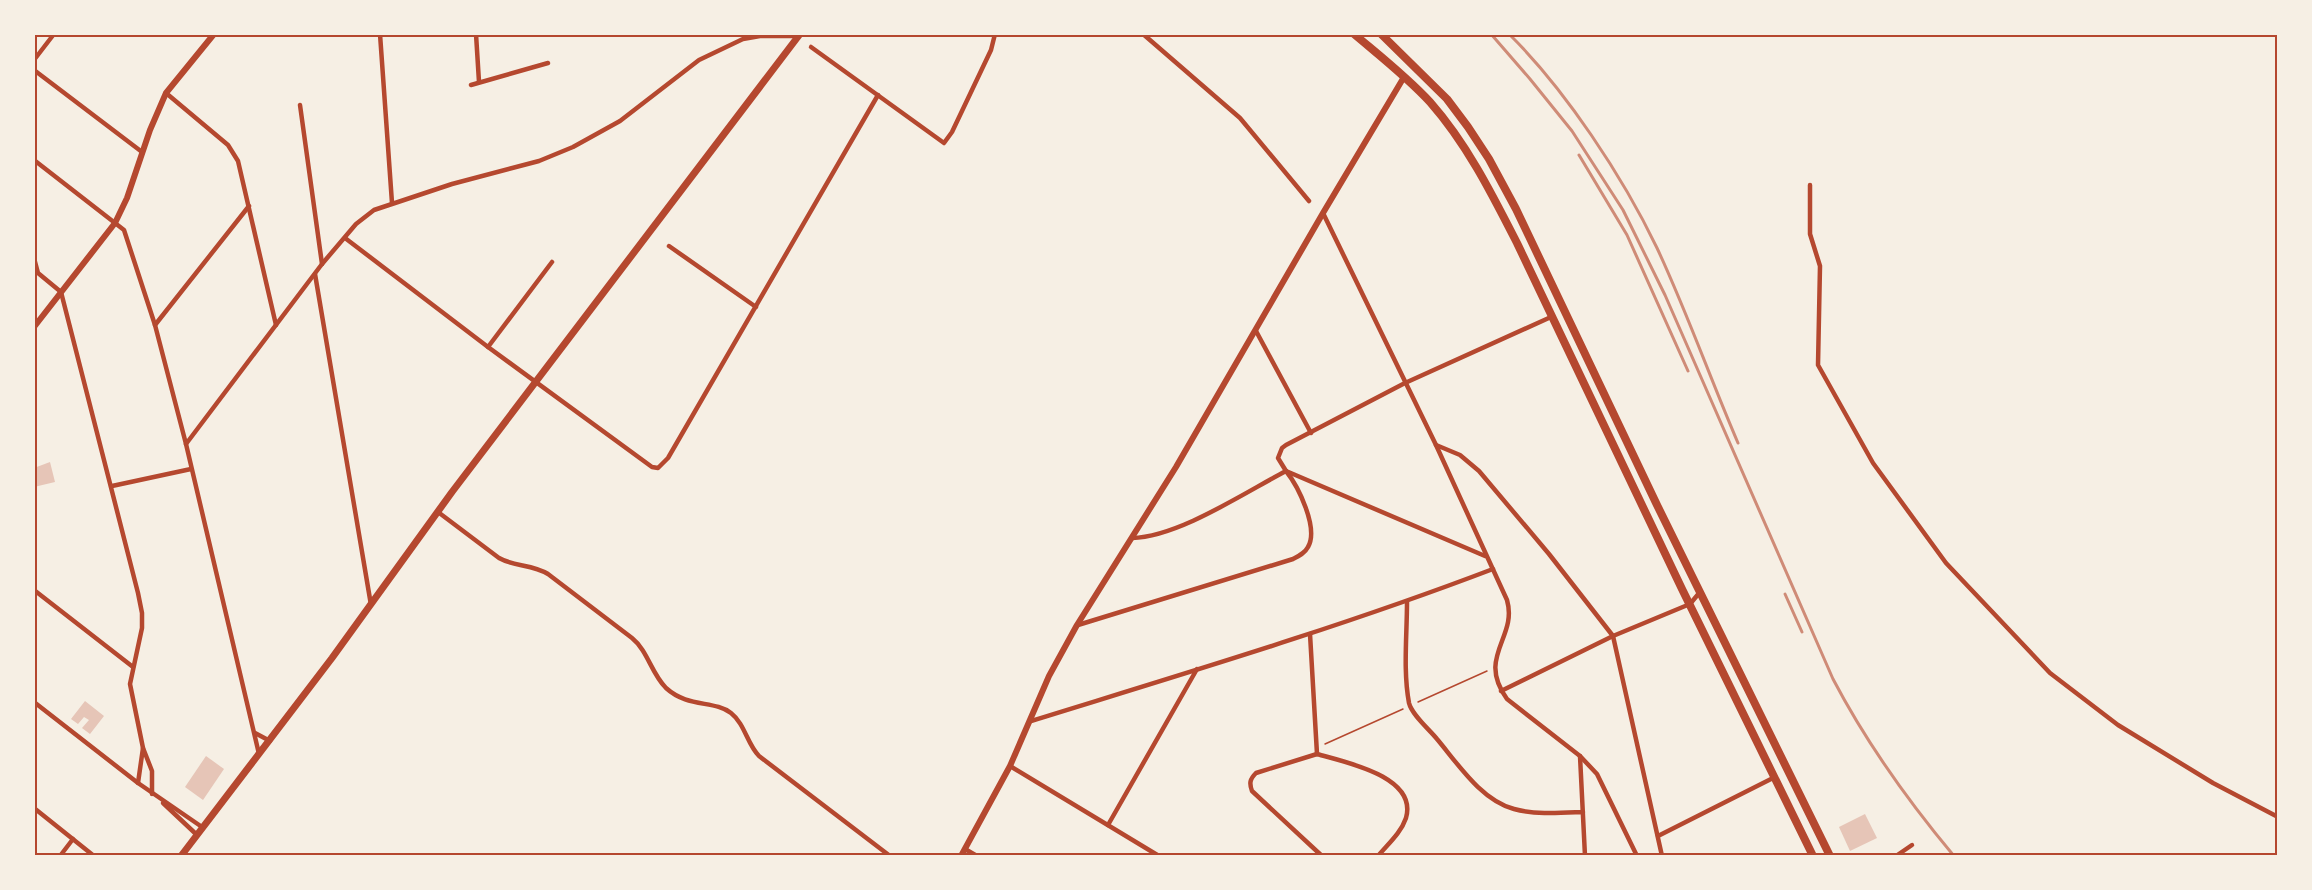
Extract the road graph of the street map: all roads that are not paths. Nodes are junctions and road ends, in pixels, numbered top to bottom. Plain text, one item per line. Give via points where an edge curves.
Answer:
1 (54, 34) edge
2 (214, 34) edge
3 (380, 34) edge
4 (476, 34) edge
5 (986, 34) edge
6 (1143, 34) edge
7 (1354, 34) edge
8 (1381, 34) edge
9 (799, 35) edge
10 (994, 37) edge
11 (811, 47) dead end
12 (35, 58) edge
13 (548, 63) dead end
14 (34, 70) edge
15 (1404, 77) junction
16 (479, 82) junction
17 (471, 85) dead end
18 (166, 93) junction
19 (878, 95) junction
20 (300, 105) dead end
21 (142, 152) junction
22 (34, 160) edge
23 (1810, 185) dead end
24 (1309, 201) dead end
25 (392, 203) junction
26 (249, 206) junction
27 (1323, 213) junction
28 (115, 223) junction
29 (345, 238) junction
30 (669, 246) dead end
31 (34, 258) edge
32 (552, 262) dead end
33 (322, 264) junction
34 (36, 274) edge
35 (315, 274) junction
36 (61, 292) junction
37 (756, 307) junction
38 (1551, 317) junction
39 (155, 325) junction
40 (276, 325) junction
41 (34, 327) edge
42 (1573, 327) junction
43 (1256, 331) junction
44 (488, 347) junction
45 (537, 382) junction
46 (1405, 383) junction
47 (1311, 433) junction
48 (186, 444) junction
49 (1436, 445) junction
50 (192, 469) junction
51 (1286, 471) junction
52 (112, 486) junction
53 (438, 512) junction
54 (1132, 538) junction
55 (1485, 556) junction
56 (1494, 569) junction
57 (34, 590) edge
58 (1700, 592) junction
59 (1407, 602) junction
60 (1690, 604) junction
61 (371, 605) junction
62 (1077, 625) junction
63 (1310, 634) junction
64 (1613, 636) junction
65 (133, 667) junction
66 (1197, 669) junction
67 (1501, 691) junction
68 (34, 702) edge
69 (1031, 721) junction
70 (255, 733) junction
71 (270, 741) junction
72 (143, 748) junction
73 (260, 754) junction
74 (1317, 754) junction
75 (1580, 756) junction
76 (1010, 766) junction
77 (1775, 777) junction
78 (138, 783) junction
79 (152, 794) junction
80 (161, 801) junction
81 (34, 808) edge
82 (1583, 812) junction
83 (2277, 817) edge
84 (1108, 825) junction
85 (202, 827) junction
86 (196, 835) junction
87 (1658, 836) junction
88 (73, 839) junction
89 (1912, 845) dead end
90 (964, 849) junction
91 (60, 855) edge
92 (94, 855) edge
93 (181, 855) edge
94 (890, 855) edge
95 (960, 855) edge
96 (977, 855) edge
97 (1160, 855) edge
98 (1322, 855) edge
99 (1378, 855) edge
100 (1585, 855) edge
101 (1637, 855) edge
102 (1662, 855) edge
103 (1813, 855) edge
104 (1830, 855) edge
105 (1896, 855) edge

1 - 12 street
2 - 18 street
3 - 25 street
4 - 16 street
5 - 10 street
6 - 24 street via 1240,118
7 - 15 main road
8 - 42 main road via 1431,82 1468,126 1516,209
9 - 25 street via 743,39 699,60 620,121 573,147
9 - 45 main road
10 - 19 street via 944,142
11 - 19 street
13 - 16 street
14 - 21 street
15 - 27 street
15 - 38 main road via 1430,103 1470,156
16 - 17 street
18 - 21 street
18 - 26 street via 235,154
19 - 37 street
20 - 33 street
21 - 28 street via 128,198
22 - 28 street
23 - 83 street via 1810,234 1820,266 1818,365 1873,463 1946,563 2050,673 2118,725
25 - 29 street via 364,218
26 - 39 street
26 - 40 street
27 - 43 street
27 - 46 street
28 - 36 street
28 - 39 street via 123,230
29 - 33 street
29 - 44 street
30 - 37 street
31 - 34 street
32 - 44 street
33 - 35 street
34 - 36 street
35 - 40 street
35 - 61 street
36 - 41 street
36 - 52 street
37 - 45 street via 668,458 658,468
38 - 42 main road
38 - 46 street
38 - 60 main road
39 - 48 street
40 - 48 street
42 - 58 main road
43 - 47 street
43 - 54 street
44 - 45 street
45 - 53 main road
46 - 47 street
46 - 49 street
47 - 51 street via 1282,448 1278,458
48 - 50 street
49 - 55 street
49 - 64 street via 1460,455 1479,471
50 - 52 street
50 - 70 street
51 - 54 street via 1176,528
51 - 55 street
51 - 62 street via 1297,487 1311,529 1311,540 1303,553
52 - 65 street via 142,613
53 - 61 main road
53 - 94 street via 499,558 548,574 636,641 657,676 672,692 733,715 759,756
54 - 62 street
55 - 56 street
56 - 59 street
56 - 67 street via 1510,609 1494,668
57 - 65 street
58 - 60 street
58 - 104 main road
59 - 63 street
59 - 82 street via 1410,706 1443,746 1470,778 1504,805 1531,812
60 - 64 street
60 - 77 main road
61 - 71 main road
62 - 69 street via 1049,676
63 - 66 street
63 - 74 street
64 - 67 street
64 - 87 street
65 - 72 street via 130,684
66 - 69 street
66 - 84 street
67 - 75 street
68 - 78 street
69 - 76 street
70 - 71 street
70 - 73 street
71 - 73 main road
72 - 78 street
72 - 79 street via 152,771
73 - 85 main road
74 - 98 street via 1256,773 1250,785
74 - 99 street via 1382,776 1400,790 1407,810 1405,820
75 - 82 street
75 - 101 street via 1600,779
76 - 84 street
76 - 90 street
77 - 87 street
77 - 103 main road
78 - 79 street
79 - 80 street
80 - 85 street
80 - 86 street
81 - 88 street
82 - 100 street
84 - 97 street
85 - 86 main road
86 - 93 main road
87 - 102 street
88 - 91 street
88 - 92 street
89 - 105 street
90 - 95 street
90 - 96 street

